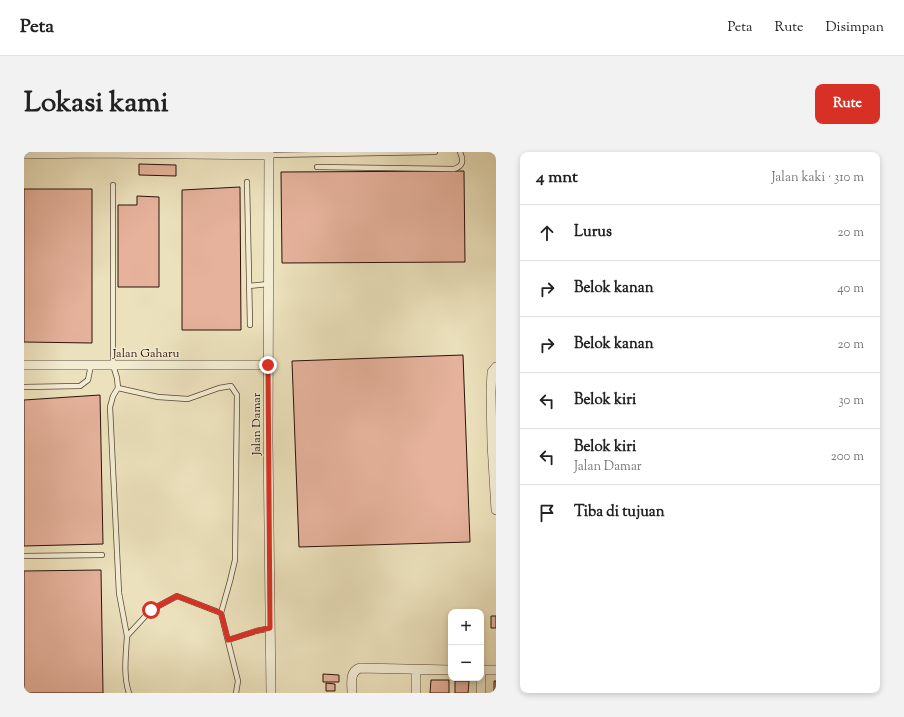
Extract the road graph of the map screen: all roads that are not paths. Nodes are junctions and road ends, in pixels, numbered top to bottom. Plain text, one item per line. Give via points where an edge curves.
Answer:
1 (93, 152) edge
2 (435, 152) edge
3 (460, 152) edge
4 (126, 153) edge
5 (24, 154) edge
6 (269, 154) edge
7 (318, 167) dead end
8 (247, 182) dead end
9 (113, 185) dead end
10 (268, 284) junction
11 (249, 286) junction
12 (250, 325) dead end
13 (24, 364) edge
14 (91, 365) junction
15 (113, 365) junction
16 (268, 365) junction
17 (496, 367) edge
18 (24, 387) edge
19 (118, 388) junction
20 (493, 395) edge
21 (496, 510) edge
22 (102, 555) dead end
23 (24, 556) edge
24 (221, 613) junction
25 (270, 628) junction
26 (127, 636) junction
27 (228, 640) junction
28 (416, 670) junction
29 (448, 670) edge
30 (484, 670) edge
31 (496, 670) edge
32 (481, 681) edge
33 (128, 693) edge
34 (236, 693) edge
35 (271, 693) edge
36 (352, 693) edge
37 (416, 693) edge
38 (481, 693) edge

1 - 4 street
1 - 5 street
2 - 6 lane
3 - 7 lane via 462,163 454,170
4 - 6 street
6 - 10 street, Jalan Damar
8 - 11 lane
9 - 15 lane
10 - 11 lane
10 - 16 street, Jalan Damar
11 - 12 lane
13 - 14 street, Jalan Gaharu
14 - 15 street, Jalan Gaharu
14 - 18 lane via 88,380 80,386
15 - 16 street, Jalan Gaharu
15 - 19 lane
16 - 25 street, Jalan Damar
17 - 20 street via 492,372
19 - 24 lane via 158,397 188,399 231,386 237,394 234,560
19 - 26 lane via 110,407 120,593
20 - 21 street via 492,444
22 - 23 lane
24 - 26 lane via 177,596 151,610
24 - 27 lane
25 - 27 lane
25 - 35 street, Jalan Damar
26 - 33 lane
27 - 34 lane via 238,681
28 - 29 street
28 - 36 street via 355,669 352,674
28 - 37 street
30 - 31 street
32 - 38 street

